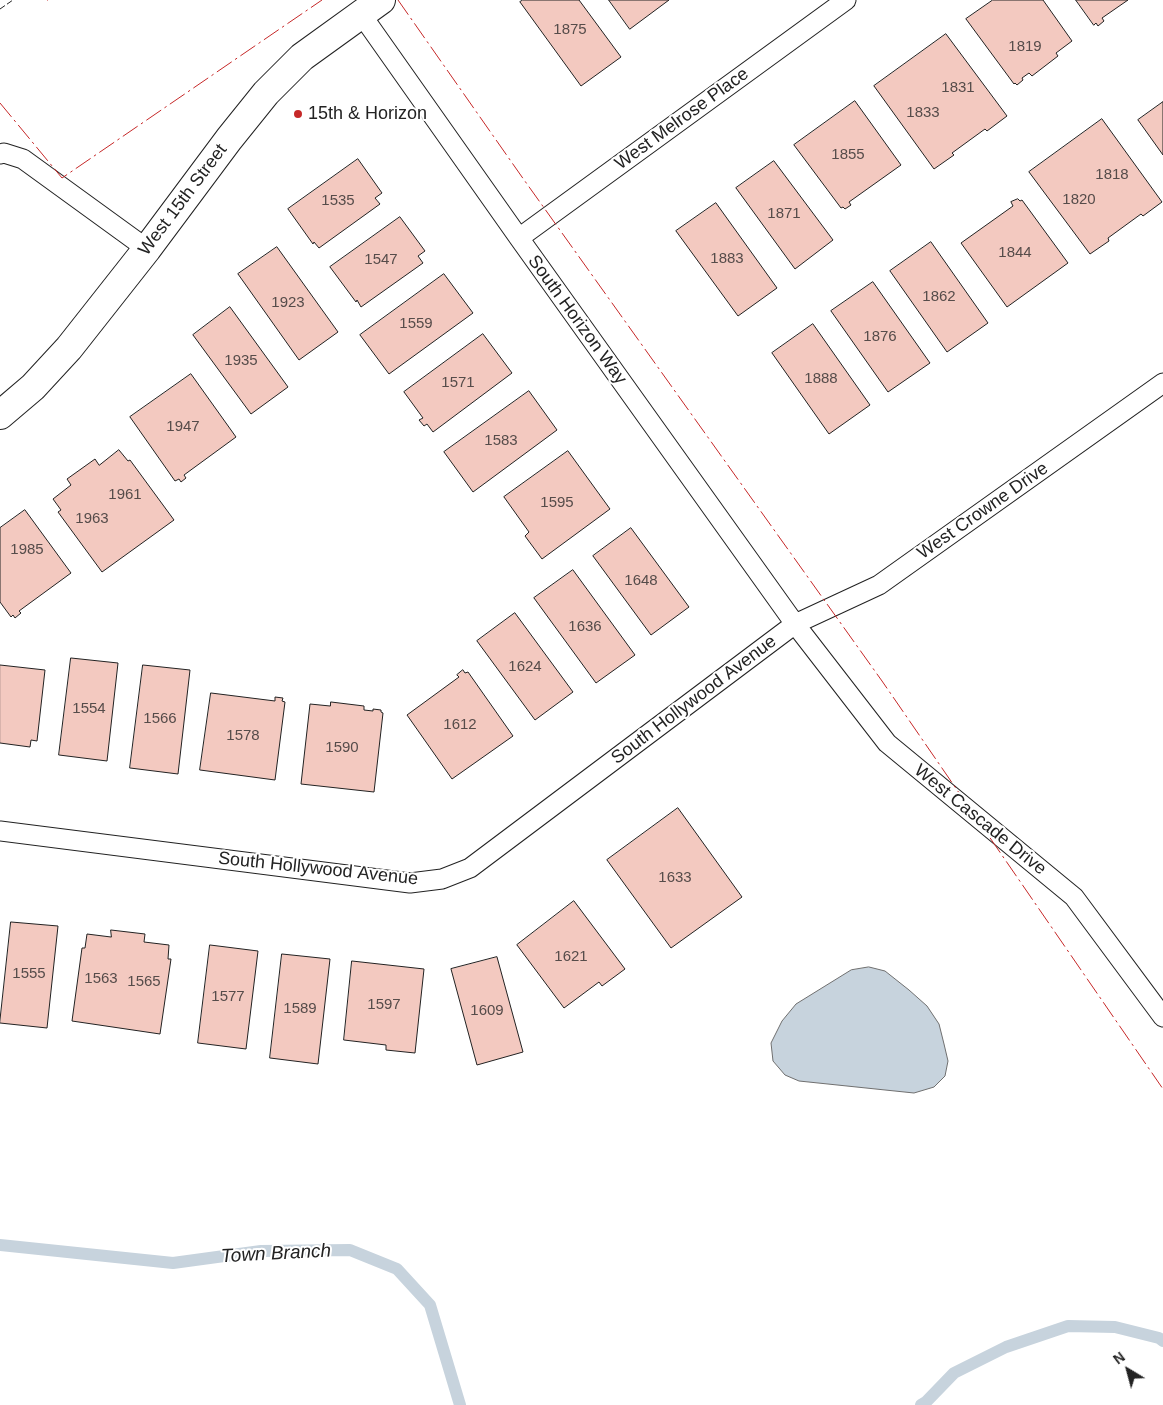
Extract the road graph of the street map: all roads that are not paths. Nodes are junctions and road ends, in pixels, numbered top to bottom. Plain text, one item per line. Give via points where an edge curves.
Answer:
1 (846, 0) edge
2 (371, 7) edge
3 (0, 154) edge
4 (519, 238) junction
5 (147, 249) junction
6 (1163, 383) edge
7 (0, 415) edge
8 (795, 624) junction
9 (0, 831) edge
10 (1163, 1017) edge

1 - 4 lane, West Melrose Place
2 - 4 lane, South Horizon Way
2 - 5 street, West 15th Street via 302,57 266,93
3 - 5 lane via 22,159
4 - 8 lane, South Horizon Way
5 - 7 street, West 15th Street via 69,348 33,387
6 - 8 lane, West Crowne Drive via 879,585
8 - 9 lane, South Hollywood Avenue via 470,868 442,879 410,882
8 - 10 lane, West Cascade Drive via 887,743 1074,897

